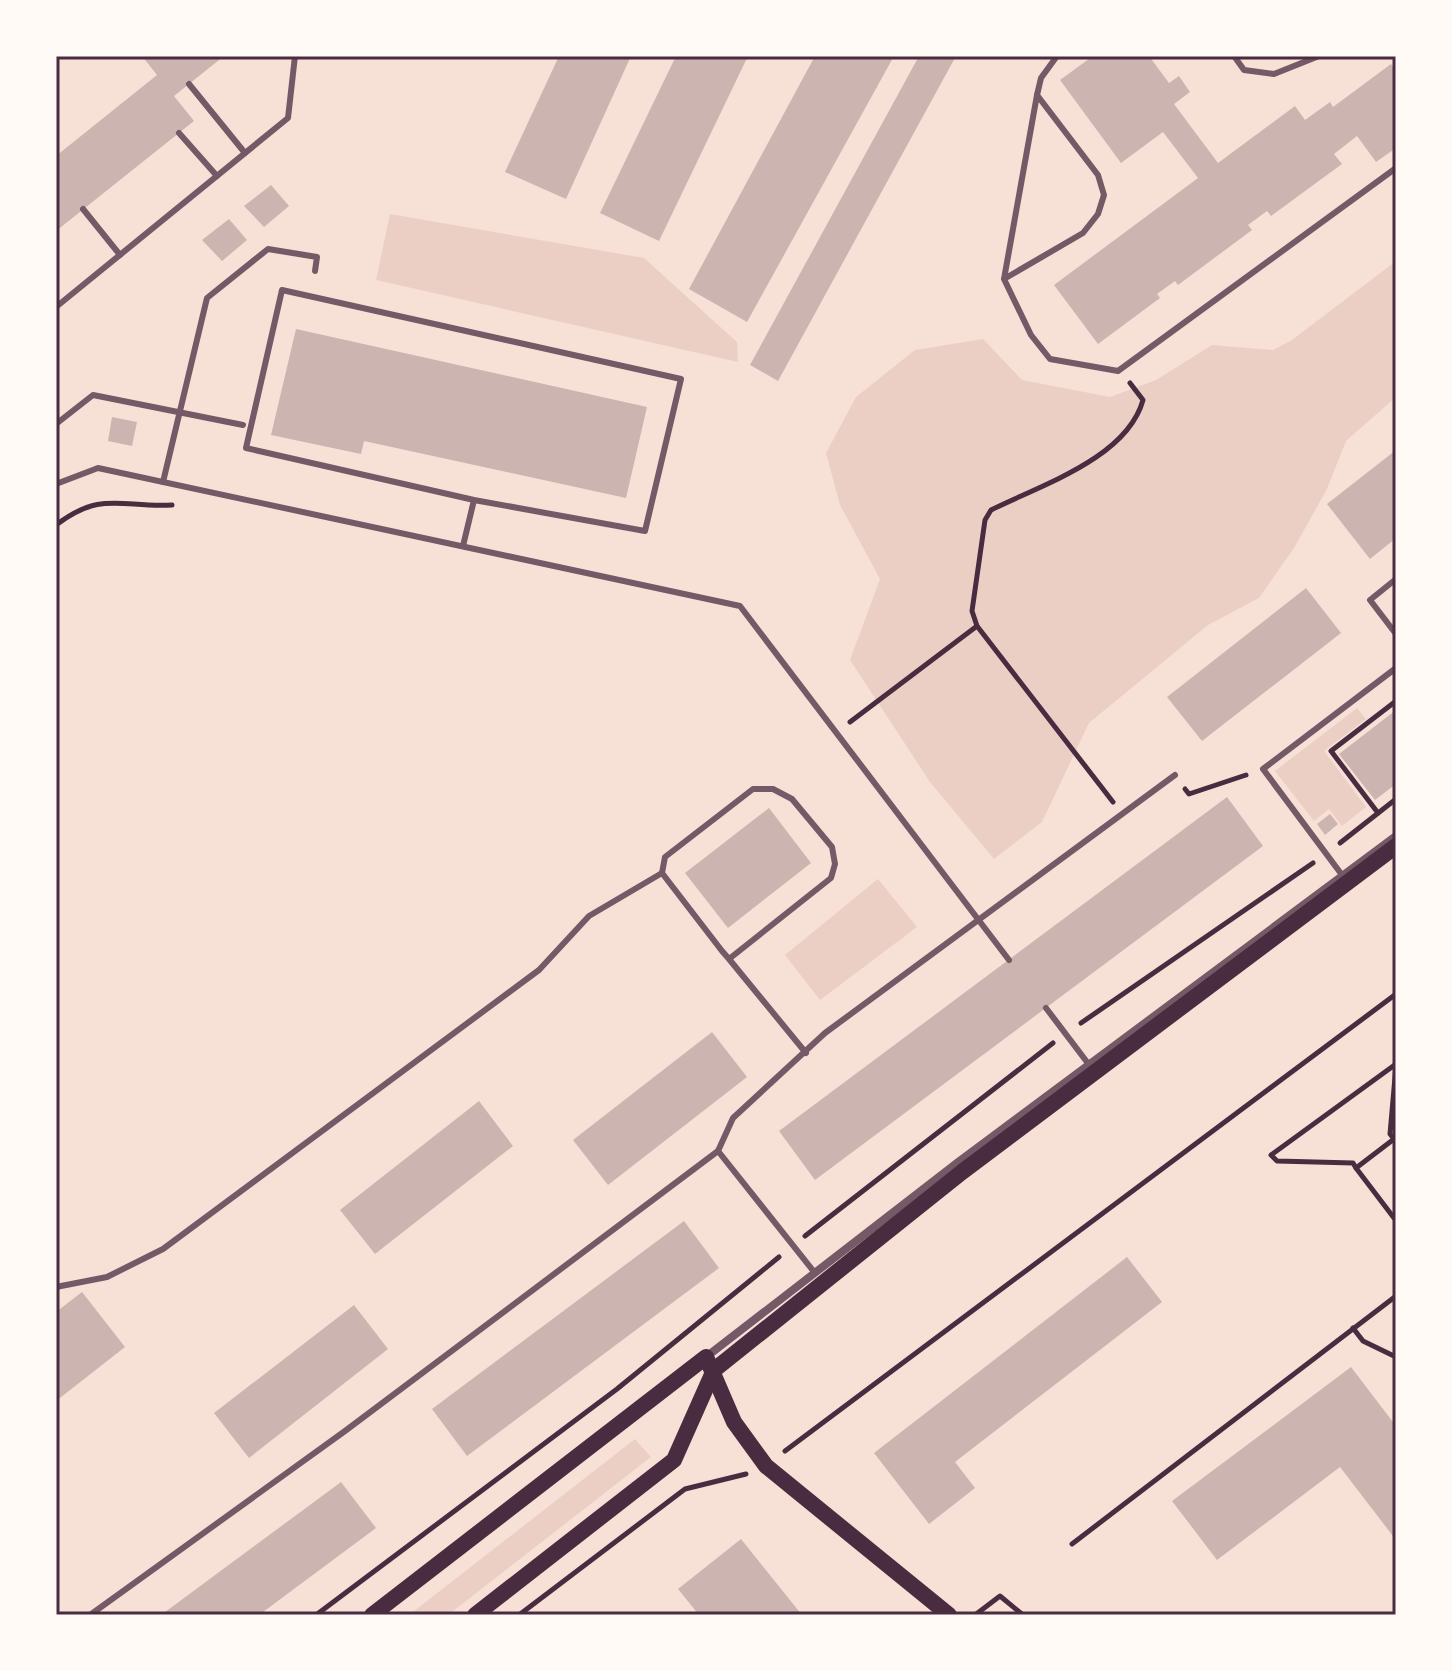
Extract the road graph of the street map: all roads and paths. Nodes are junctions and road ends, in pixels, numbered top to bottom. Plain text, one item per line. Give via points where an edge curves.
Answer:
1 (295, 56) edge
2 (1057, 56) edge
3 (1234, 56) edge
4 (1319, 56) edge
5 (189, 84) dead end
6 (1037, 95) junction
7 (179, 133) dead end
8 (245, 153) junction
9 (1396, 168) edge
10 (217, 176) junction
11 (83, 209) dead end
12 (120, 255) junction
13 (315, 271) dead end
14 (1004, 279) junction
15 (56, 307) edge
16 (1143, 400) dead end
17 (180, 412) junction
18 (56, 424) edge
19 (243, 425) dead end
20 (163, 482) junction
21 (56, 484) edge
22 (191, 488) junction
23 (474, 500) junction
24 (56, 525) edge
25 (463, 546) junction
26 (1396, 579) edge
27 (977, 626) junction
28 (1396, 634) edge
29 (1396, 668) edge
30 (1396, 701) edge
31 (847, 724) dead end
32 (1263, 769) junction
33 (1175, 775) joint
34 (1396, 799) edge
35 (1378, 813) junction
36 (1122, 814) junction
37 (1396, 836) edge
38 (1396, 846) edge
39 (1326, 854) junction
40 (662, 873) junction
41 (1345, 878) junction
42 (979, 919) junction
43 (729, 959) junction
44 (1009, 960) dead end
45 (1396, 994) edge
46 (1046, 1008) dead end
47 (1066, 1034) junction
48 (806, 1053) junction
49 (1396, 1065) edge
50 (1092, 1068) junction
51 (1395, 1085) edge
52 (1395, 1141) edge
53 (718, 1151) junction
54 (1356, 1168) junction
55 (1396, 1216) edge
56 (793, 1245) junction
57 (815, 1273) junction
58 (56, 1287) edge
59 (1396, 1296) edge
60 (1353, 1328) junction
61 (1396, 1357) edge
62 (710, 1364) junction
63 (617, 1389) junction
64 (637, 1413) junction
65 (674, 1460) junction
66 (766, 1466) junction
67 (685, 1489) junction
68 (1072, 1544) dead end
69 (90, 1615) edge
70 (316, 1615) edge
71 (372, 1615) edge
72 (475, 1615) edge
73 (519, 1615) edge
74 (949, 1615) edge
75 (975, 1615) edge
76 (1023, 1615) edge

1 - 8 lane via 288,118
2 - 6 lane via 1041,78
3 - 4 lane via 1244,70 1274,74
5 - 8 lane
6 - 14 lane
6 - 14 lane via 1098,175 1104,195 1083,233
7 - 10 lane
8 - 10 lane
9 - 14 lane via 1118,371 1050,359 1031,335
10 - 12 lane
11 - 12 lane
12 - 15 lane
13 - 17 lane via 317,257 268,249 207,298
16 - 27 path via 1138,420 1116,444 991,510 975,585 972,611
17 - 18 lane via 93,395
17 - 19 lane
17 - 20 lane
20 - 21 lane via 98,468
20 - 22 lane
22 - 24 path via 172,505 108,501 76,510
22 - 25 lane
23 - 23 lane via 645,531 681,379 282,290 246,448
23 - 25 lane
25 - 42 lane via 740,606
26 - 28 lane via 1370,600
27 - 31 path
27 - 36 path
29 - 32 lane
30 - 35 path via 1331,751
32 - 33 path via 1189,794
32 - 39 lane
33 - 36 lane
34 - 35 path
35 - 39 path
36 - 42 lane
37 - 41 street
38 - 41 main road
39 - 41 lane
39 - 47 path
40 - 43 lane
40 - 43 lane via 665,857 753,789 773,789 792,799 832,847 831,878
40 - 58 lane via 589,916 539,970 163,1249 107,1277
41 - 50 main road
42 - 44 lane
42 - 48 lane via 825,1033
43 - 48 lane
45 - 66 path
46 - 47 lane
47 - 50 lane
47 - 56 path
48 - 53 lane via 733,1118
49 - 51 path
49 - 54 path via 1271,1155 1277,1161 1353,1163
50 - 57 street
50 - 62 main road
51 - 52 path via 1390,1134
52 - 54 path
53 - 56 lane
53 - 69 lane
54 - 55 path
56 - 57 lane
56 - 63 path
57 - 62 street
59 - 60 path
60 - 61 path via 1363,1341
60 - 68 path
62 - 64 main road
62 - 65 main road
62 - 66 main road via 734,1422
63 - 64 path
63 - 70 path
64 - 71 main road
65 - 67 path
65 - 72 main road
66 - 67 path via 731,1481
66 - 74 main road
67 - 73 path
75 - 76 path via 1000,1596

